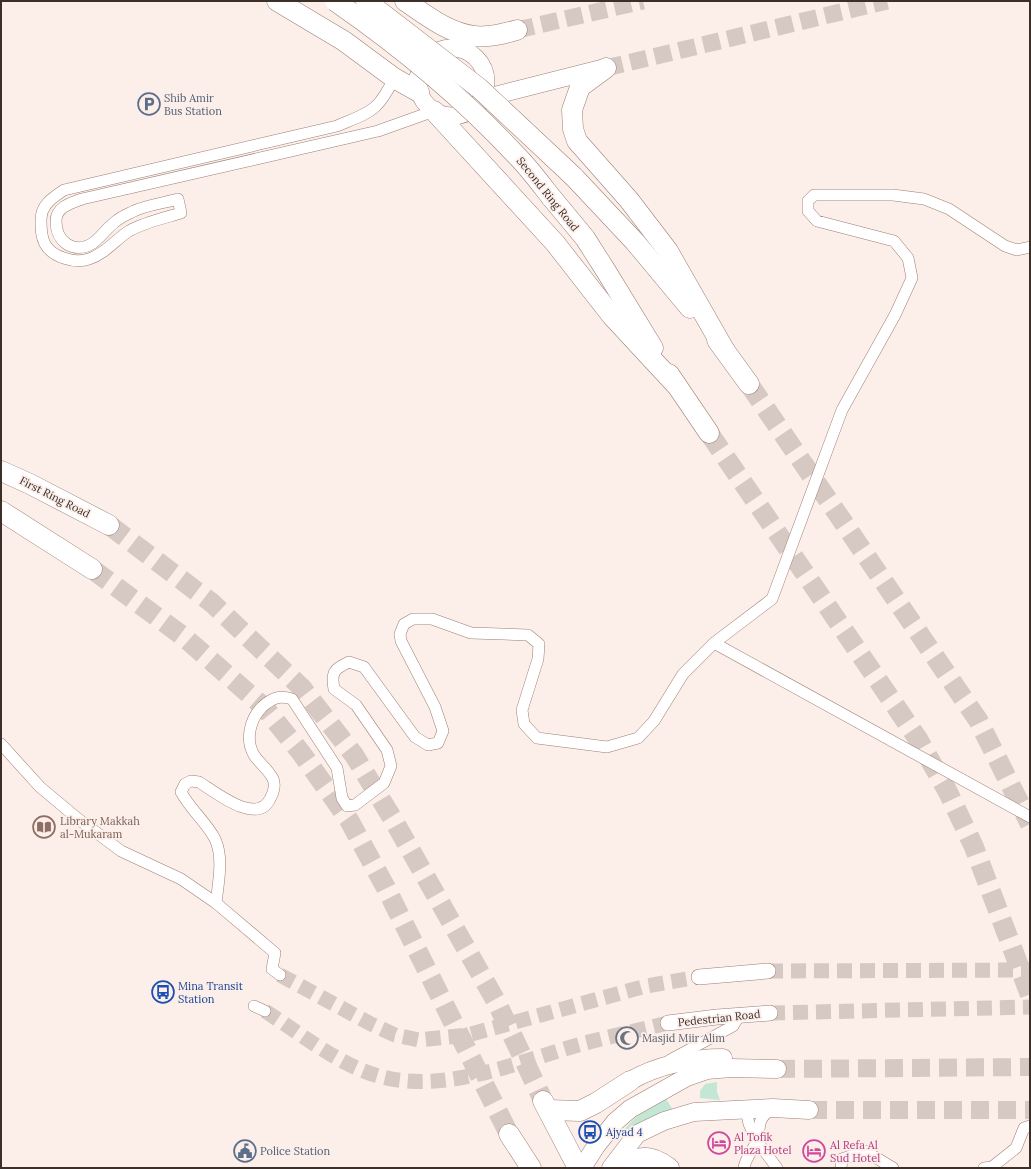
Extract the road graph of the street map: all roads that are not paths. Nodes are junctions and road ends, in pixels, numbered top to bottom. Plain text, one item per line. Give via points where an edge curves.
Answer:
1 (277, 1) edge
2 (335, 1) edge
3 (366, 1) edge
4 (405, 1) edge
5 (517, 30) joint
6 (461, 49) junction
7 (606, 68) joint
8 (394, 78) junction
9 (419, 92) junction
10 (481, 99) junction
11 (434, 111) junction
12 (1030, 247) edge
13 (725, 351) junction
14 (749, 384) tunnel mouth
15 (676, 386) junction
16 (709, 433) tunnel mouth
17 (1, 471) edge
18 (1, 511) edge
19 (109, 525) tunnel mouth
20 (92, 569) tunnel mouth
21 (714, 643) junction
22 (1, 744) edge
23 (1030, 816) edge
24 (216, 903) junction
25 (768, 971) tunnel mouth
26 (276, 972) dead end
27 (699, 977) tunnel mouth
28 (254, 1006) dead end
29 (265, 1011) tunnel mouth
30 (770, 1013) tunnel mouth
31 (736, 1015) junction
32 (668, 1023) tunnel mouth
33 (658, 1069) junction
34 (630, 1081) joint
35 (773, 1108) junction
36 (746, 1109) junction
37 (809, 1110) tunnel mouth
38 (1030, 1126) edge
39 (509, 1134) tunnel mouth
40 (757, 1141) junction
41 (531, 1168) edge
42 (578, 1168) edge
43 (582, 1168) edge
44 (611, 1168) edge
45 (618, 1168) edge
46 (668, 1168) edge
47 (744, 1168) edge
48 (777, 1168) edge
49 (841, 1168) edge
50 (893, 1168) edge
51 (984, 1168) edge

1 - 8 highway via 344,41
2 - 15 highway, Second Ring Road, bridge via 391,41 460,101 516,155 584,238
3 - 13 highway, bridge via 479,88 574,177 635,242
4 - 5 highway via 444,27 474,36 490,36
5 - 6 main road
6 - 9 main road via 440,50 424,62 419,72
6 - 10 main road via 478,60 483,69 486,79
7 - 10 main road
7 - 13 highway via 580,87 572,110 573,129 577,141 630,200 668,251
8 - 9 highway
8 - 11 street via 384,99 372,111 338,126 64,190 47,202 41,215 45,245 57,256 88,260 104,252 129,232 150,222 181,213 178,199 135,210 116,221 92,243 70,246 60,239 56,228 56,216 63,207 82,199 378,131
9 - 11 main road
10 - 11 main road via 465,113 450,115
11 - 15 highway via 555,243 612,316
12 - 21 street via 1017,250 1005,246 948,209 924,199 893,195 814,195 808,201 808,211 816,220 894,241 908,258 912,278 895,315 842,410 772,599
13 - 14 highway
15 - 16 highway, Second Ring Road
17 - 19 highway, First Ring Road
18 - 20 highway
21 - 23 street
21 - 24 street via 683,674 654,721 638,738 608,747 537,738 524,724 522,710 538,659 539,644 528,635 471,633 432,619 413,619 404,624 400,634 401,641 435,707 443,731 438,743 428,745 416,737 364,667 350,662 337,668 332,677 334,688 356,705 387,750 391,766 384,783 355,805 347,806 342,798 337,768 292,699 281,696 271,699 257,713 250,730 249,743 254,755 274,779 274,793 268,804 258,809 243,809 199,782 191,781 185,784 181,792 215,839 218,850
22 - 24 street via 40,787 121,851 181,879
24 - 26 street via 275,953
25 - 27 main road
28 - 29 street
30 - 31 main road, Pedestrian Road
31 - 32 main road, Pedestrian Road
31 - 33 street via 736,1021 732,1026 674,1057
33 - 34 highway
33 - 43 highway via 686,1061 719,1058 757,1059 777,1069 707,1070 687,1077 627,1111 610,1128
34 - 42 highway via 580,1111 545,1104
35 - 36 highway
35 - 37 highway
35 - 40 street via 764,1114 758,1124
36 - 40 street via 749,1124
36 - 44 highway via 694,1112 664,1121 637,1134
38 - 51 street via 1024,1128 1016,1148 992,1167
39 - 41 highway
40 - 47 street
40 - 48 street
45 - 46 highway via 630,1160 648,1157
49 - 50 street via 842,1159 865,1151

